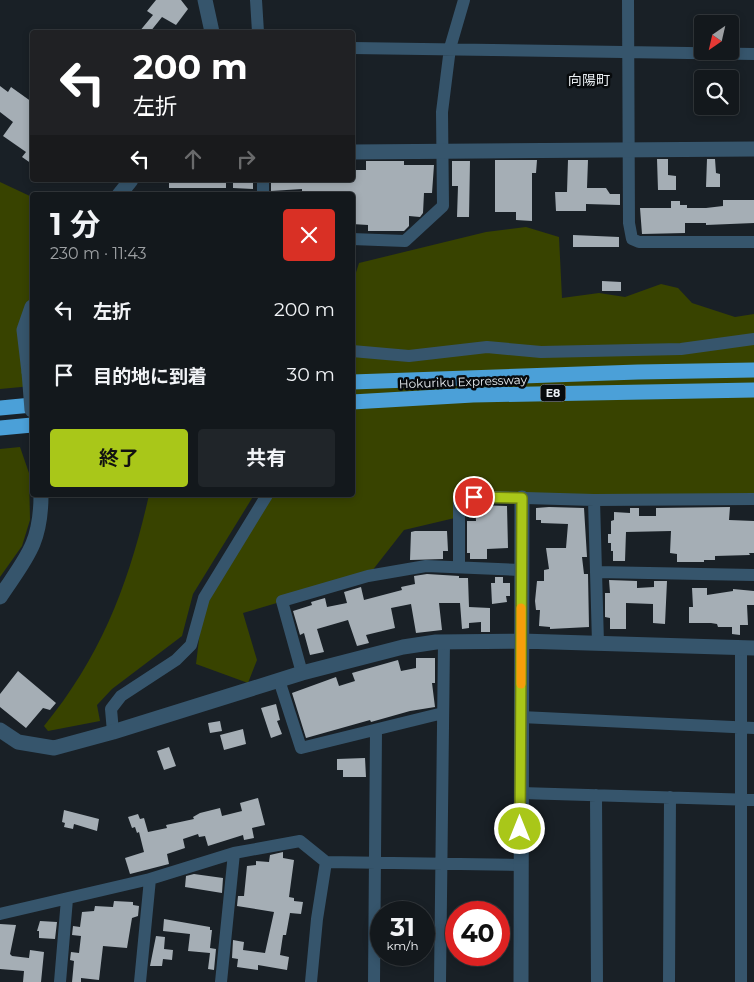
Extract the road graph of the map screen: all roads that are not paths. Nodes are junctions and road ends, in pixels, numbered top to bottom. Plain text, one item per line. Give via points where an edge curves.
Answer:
1 (205, 0) edge
2 (256, 0) edge
3 (464, 0) edge
4 (628, 0) edge
5 (212, 30) edge
6 (258, 30) edge
7 (355, 48) edge
8 (450, 48) junction
9 (629, 52) junction
10 (754, 54) edge
11 (628, 148) junction
12 (754, 149) edge
13 (355, 152) edge
14 (442, 152) junction
15 (129, 182) edge
16 (121, 192) edge
17 (355, 239) edge
18 (754, 242) edge
19 (30, 313) edge
20 (754, 340) edge
21 (355, 351) edge
22 (30, 366) edge
23 (754, 370) edge
24 (355, 382) edge
25 (754, 390) edge
26 (355, 402) edge
27 (30, 406) edge
28 (0, 408) edge
29 (30, 425) edge
30 (0, 428) edge
31 (40, 497) edge
32 (266, 497) edge
33 (522, 498) junction
34 (754, 499) edge
35 (594, 500) junction
36 (459, 567) junction
37 (521, 570) junction
38 (596, 572) junction
39 (754, 575) edge
40 (0, 597) edge
41 (521, 641) junction
42 (444, 642) junction
43 (598, 643) junction
44 (747, 648) edge
45 (302, 673) junction
46 (279, 680) junction
47 (443, 713) junction
48 (521, 717) junction
49 (740, 727) junction
50 (754, 728) edge
51 (0, 730) edge
52 (376, 731) junction
53 (113, 732) junction
54 (520, 793) junction
55 (596, 795) junction
56 (670, 797) junction
57 (740, 800) junction
58 (754, 800) edge
59 (234, 852) junction
60 (326, 862) junction
61 (375, 863) junction
62 (441, 863) junction
63 (520, 865) junction
64 (741, 867) junction
65 (754, 868) edge
66 (150, 879) junction
67 (67, 900) junction
68 (0, 914) edge
69 (740, 941) junction
70 (754, 941) edge
71 (60, 982) edge
72 (140, 982) edge
73 (221, 982) edge
74 (311, 982) edge
75 (374, 982) edge
76 (440, 982) edge
77 (520, 982) edge
78 (597, 982) edge
79 (668, 982) edge
80 (741, 982) edge

1 - 5 street
2 - 6 street
3 - 8 street
4 - 9 street
7 - 8 street
8 - 9 street
8 - 14 street via 442,112
9 - 10 street
9 - 11 street
11 - 12 street
11 - 14 street
11 - 18 street via 629,232 632,239 639,242
13 - 14 street
14 - 17 street via 443,206 405,241
15 - 16 street
19 - 22 street via 24,330
20 - 21 street via 681,349 541,352 487,347 409,356
23 - 24 highway, Hokuriku Expressway / E8
25 - 26 highway, Hokuriku Expressway / E8
27 - 28 highway
29 - 30 highway
31 - 40 street via 41,521 31,551
32 - 53 street via 204,598 191,645 176,660 121,696 111,709
33 - 35 street
33 - 36 street via 458,496
33 - 37 street
34 - 35 street
35 - 38 street
36 - 37 street
36 - 45 street via 426,566 368,576 282,601
37 - 41 street
38 - 39 street
38 - 43 street
41 - 42 street
41 - 43 street
41 - 48 street
42 - 45 street via 403,647
42 - 47 street
43 - 44 street
44 - 49 street
45 - 46 street
46 - 52 street via 301,748
46 - 53 street
47 - 52 street
47 - 62 street
48 - 49 street
48 - 54 street
49 - 50 street
49 - 57 street
51 - 53 street via 18,742 54,748
52 - 61 street
54 - 55 street
54 - 63 street
55 - 56 street
55 - 78 street
56 - 57 street
56 - 79 street
57 - 58 street
57 - 64 street
59 - 60 street via 300,841
59 - 66 street
59 - 73 street
60 - 61 street
60 - 74 street
61 - 62 street
61 - 75 street
62 - 63 street
62 - 76 street
63 - 77 street
64 - 65 street
64 - 69 street
66 - 67 street
66 - 72 street
67 - 68 street
67 - 71 street
69 - 70 street
69 - 80 street

